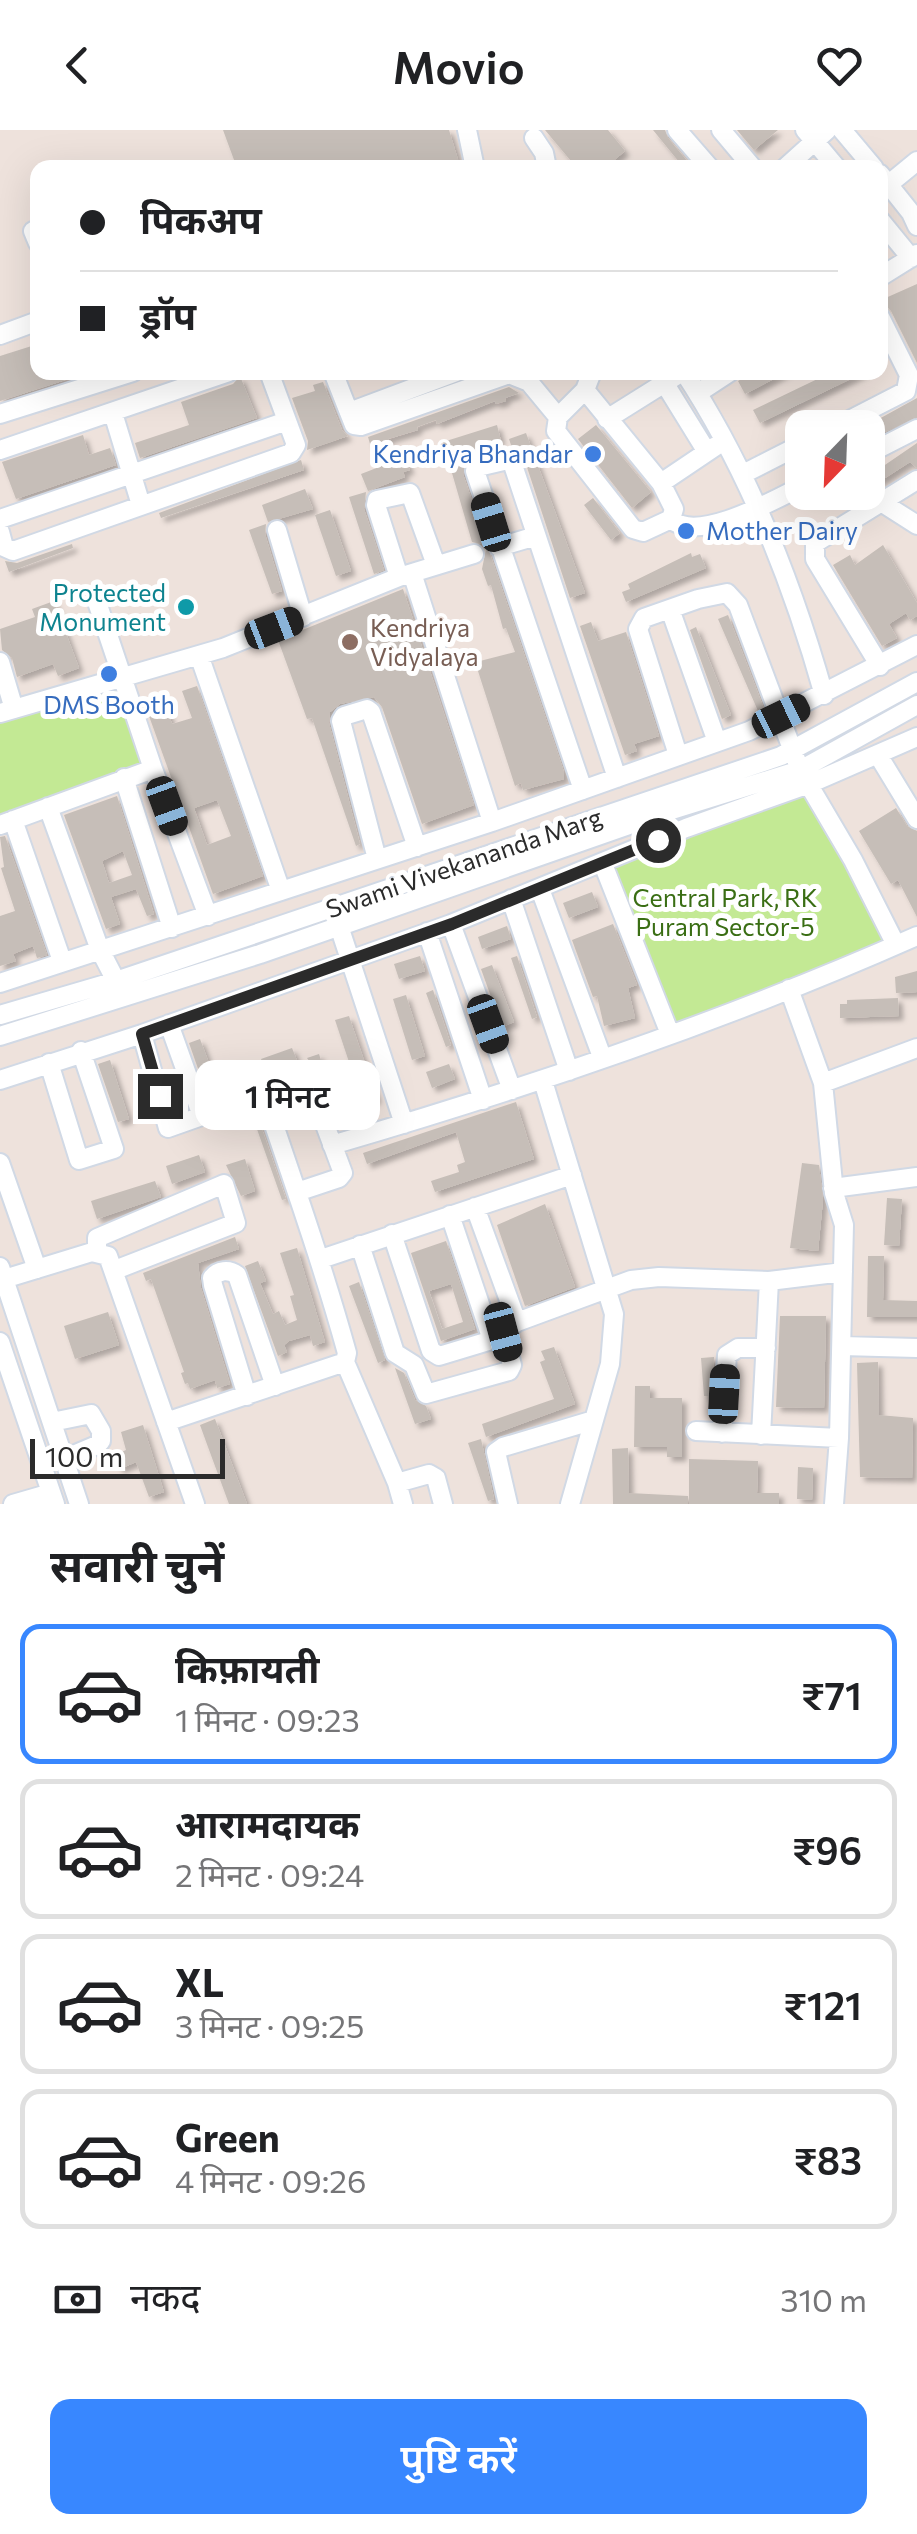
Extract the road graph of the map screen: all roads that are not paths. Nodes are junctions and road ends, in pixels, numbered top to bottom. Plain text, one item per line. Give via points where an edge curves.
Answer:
1 (467, 130) edge
2 (678, 130) edge
3 (721, 130) edge
4 (842, 130) edge
5 (816, 133) edge
6 (534, 138) dead end
7 (473, 160) edge
8 (545, 160) edge
9 (703, 160) edge
10 (746, 160) edge
11 (791, 160) edge
12 (832, 160) edge
13 (867, 160) edge
14 (917, 161) edge
15 (888, 177) edge
16 (888, 184) edge
17 (915, 216) edge
18 (888, 228) edge
19 (914, 256) edge
20 (888, 272) edge
21 (30, 324) edge
22 (888, 333) edge
23 (0, 335) edge
24 (104, 380) edge
25 (122, 380) edge
26 (207, 380) edge
27 (272, 380) edge
28 (337, 380) edge
29 (435, 380) edge
30 (492, 380) edge
31 (523, 380) edge
32 (670, 380) edge
33 (689, 380) edge
34 (718, 380) edge
35 (588, 381) edge
36 (664, 384) junction
37 (698, 393) junction
38 (348, 410) junction
39 (869, 410) edge
40 (119, 412) junction
41 (0, 414) edge
42 (558, 417) junction
43 (607, 419) junction
44 (286, 420) junction
45 (917, 429) edge
46 (724, 440) junction
47 (885, 445) edge
48 (0, 450) edge
49 (706, 452) junction
50 (785, 453) edge
51 (130, 474) junction
52 (743, 474) junction
53 (917, 480) edge
54 (661, 483) junction
55 (785, 494) edge
56 (885, 500) edge
57 (141, 505) junction
58 (885, 505) edge
59 (756, 509) junction
60 (869, 510) edge
61 (0, 519) edge
62 (671, 519) junction
63 (917, 525) edge
64 (277, 530) dead end
65 (0, 532) edge
66 (536, 536) junction
67 (499, 547) junction
68 (474, 554) dead end
69 (436, 565) junction
70 (406, 575) junction
71 (96, 599) dead end
72 (670, 610) junction
73 (303, 617) junction
74 (917, 645) edge
75 (198, 655) junction
76 (0, 662) edge
77 (880, 666) junction
78 (121, 678) junction
79 (917, 682) edge
80 (824, 695) junction
81 (917, 705) edge
82 (7, 711) edge
83 (781, 716) junction
84 (917, 737) edge
85 (716, 742) junction
86 (792, 750) junction
87 (878, 755) junction
88 (678, 756) junction
89 (153, 769) junction
90 (124, 778) junction
91 (617, 778) junction
92 (805, 778) junction
93 (583, 790) junction
94 (48, 807) junction
95 (917, 819) edge
96 (7, 822) edge
97 (492, 822) junction
98 (417, 846) junction
99 (377, 859) junction
100 (602, 864) junction
101 (540, 890) junction
102 (281, 891) junction
103 (510, 899) junction
104 (208, 916) junction
105 (452, 924) junction
106 (339, 926) junction
107 (172, 928) junction
108 (427, 932) junction
109 (917, 936) edge
110 (896, 945) junction
111 (100, 950) junction
112 (350, 960) junction
113 (62, 961) junction
114 (116, 981) junction
115 (0, 983) edge
116 (788, 989) junction
117 (0, 1016) edge
118 (169, 1024) junction
119 (28, 1028) junction
120 (142, 1034) junction
121 (670, 1034) junction
122 (0, 1036) edge
123 (917, 1048) edge
124 (0, 1050) edge
125 (80, 1052) junction
126 (602, 1058) junction
127 (48, 1063) junction
128 (569, 1070) junction
129 (0, 1080) edge
130 (543, 1081) junction
131 (823, 1083) junction
132 (512, 1090) junction
133 (483, 1100) junction
134 (404, 1124) junction
135 (332, 1145) junction
136 (0, 1163) edge
137 (572, 1175) junction
138 (917, 1177) edge
139 (833, 1188) junction
140 (297, 1192) junction
141 (475, 1207) junction
142 (450, 1215) junction
143 (392, 1234) junction
144 (360, 1245) junction
145 (97, 1252) junction
146 (321, 1260) junction
147 (38, 1269) junction
148 (115, 1270) junction
149 (843, 1272) junction
150 (2, 1273) edge
151 (769, 1281) junction
152 (609, 1290) junction
153 (504, 1331) junction
154 (0, 1342) edge
155 (842, 1346) junction
156 (766, 1348) junction
157 (917, 1348) edge
158 (435, 1356) junction
159 (409, 1361) junction
160 (345, 1362) junction
161 (6, 1373) edge
162 (276, 1386) junction
163 (247, 1396) junction
164 (594, 1420) junction
165 (52, 1422) junction
166 (166, 1422) junction
167 (696, 1431) dead end
168 (722, 1433) junction
169 (761, 1435) junction
170 (839, 1438) junction
171 (64, 1459) junction
172 (397, 1483) junction
173 (53, 1498) edge
174 (13, 1504) edge
175 (79, 1504) edge
176 (195, 1504) edge
177 (403, 1504) edge
178 (443, 1504) edge
179 (508, 1504) edge
180 (570, 1504) edge
181 (834, 1504) edge

1 - 7 street
2 - 9 street
3 - 10 street
4 - 13 street
5 - 11 street
5 - 12 street
6 - 8 street
14 - 15 street
16 - 17 street
18 - 19 street
19 - 20 street
21 - 23 street
22 - 39 street via 910,385
24 - 41 street
25 - 40 street
26 - 40 street
27 - 44 street
28 - 38 street
29 - 38 street
30 - 38 street via 361,426 354,426
31 - 42 street
32 - 36 street
33 - 37 street
34 - 37 street
35 - 42 street
35 - 43 street
36 - 43 street
36 - 49 street
37 - 46 street
40 - 48 street
40 - 51 street
42 - 62 street via 558,434 633,529 643,532
43 - 54 street
44 - 51 street
44 - 57 street via 296,445 291,453
45 - 47 street
46 - 49 street
46 - 52 street
49 - 54 street
50 - 52 street
51 - 57 street
51 - 61 street
52 - 59 street
53 - 56 street
54 - 62 street via 674,509
55 - 59 street
57 - 65 street via 12,550
58 - 63 street
59 - 62 street via 694,530
59 - 80 street
60 - 77 street via 816,544 813,554
64 - 73 street
66 - 67 street
66 - 67 street via 511,461 478,467
66 - 91 street
67 - 93 street
68 - 69 street
69 - 70 street
69 - 70 street via 410,493 376,500
70 - 73 street
70 - 97 street
71 - 78 street
72 - 83 street via 721,593 732,596
72 - 85 street
72 - 88 street via 644,618 638,629
73 - 75 street
74 - 77 street
75 - 78 street
75 - 102 street
76 - 82 street
77 - 80 street
78 - 82 street
78 - 89 street
79 - 86 street, Swami Vivekananda Marg
80 - 83 street
81 - 92 street, Swami Vivekananda Marg
83 - 85 street
83 - 86 street
84 - 87 street
85 - 88 street
86 - 92 street
86 - 114 street, Swami Vivekananda Marg
87 - 92 street
87 - 95 street
88 - 91 street
89 - 90 street
89 - 104 street
90 - 94 street
90 - 107 street
91 - 93 street
92 - 100 street
92 - 106 street, Swami Vivekananda Marg via 672,810
92 - 110 street
93 - 97 street
94 - 96 street
94 - 111 street
96 - 113 street
97 - 98 street
98 - 99 street
98 - 99 street via 371,712 344,716
99 - 102 street
100 - 101 street
100 - 121 street
101 - 103 street
101 - 126 street
102 - 104 street
103 - 105 street
103 - 128 street
104 - 107 street
105 - 108 street
105 - 132 street
106 - 112 street
106 - 119 street, Swami Vivekananda Marg
107 - 111 street
108 - 112 street
108 - 133 street
109 - 110 street
110 - 116 street
111 - 113 street
111 - 114 street
112 - 118 street
112 - 134 street
113 - 115 street
114 - 117 street, Swami Vivekananda Marg
116 - 121 street
116 - 131 street
118 - 120 street
118 - 120 street via 202,1116 168,1128
119 - 122 street, Swami Vivekananda Marg
119 - 124 street
120 - 125 street
121 - 126 street
123 - 131 street
125 - 127 street
125 - 127 street via 114,1149 80,1160
126 - 128 street
127 - 129 street
128 - 130 street
130 - 132 street
130 - 137 street
131 - 139 street
132 - 133 street
133 - 134 street
134 - 135 street
135 - 140 street via 341,1176
135 - 140 street via 308,1078 260,1084
136 - 147 street
137 - 141 street
137 - 152 street
138 - 139 street
139 - 149 street via 844,1229
140 - 146 street
141 - 142 street
141 - 153 street
142 - 143 street
142 - 153 street
143 - 144 street
143 - 158 street
144 - 146 street
144 - 159 street via 395,1353
145 - 147 street
145 - 148 street
145 - 148 street via 97,1238 224,1184 236,1223
146 - 160 street
147 - 150 street
148 - 166 street
149 - 151 street
149 - 155 street
150 - 165 street
151 - 152 street via 649,1278
151 - 156 street
152 - 153 street
152 - 164 street via 614,1344
153 - 158 street
153 - 159 street via 512,1365 505,1373 429,1396
154 - 161 street
155 - 157 street
155 - 170 street
156 - 168 street via 726,1355
156 - 169 street
158 - 159 street
160 - 162 street
160 - 172 street
161 - 173 street
162 - 163 street
162 - 163 street via 237,1275 218,1273 212,1285
163 - 166 street
164 - 179 street via 496,1452
164 - 180 street
165 - 171 street
165 - 171 street via 91,1414 101,1431 97,1445
166 - 176 street
167 - 168 street
168 - 169 street
169 - 170 street
170 - 181 street
171 - 175 street
172 - 177 street
172 - 178 street via 432,1474
173 - 174 street

